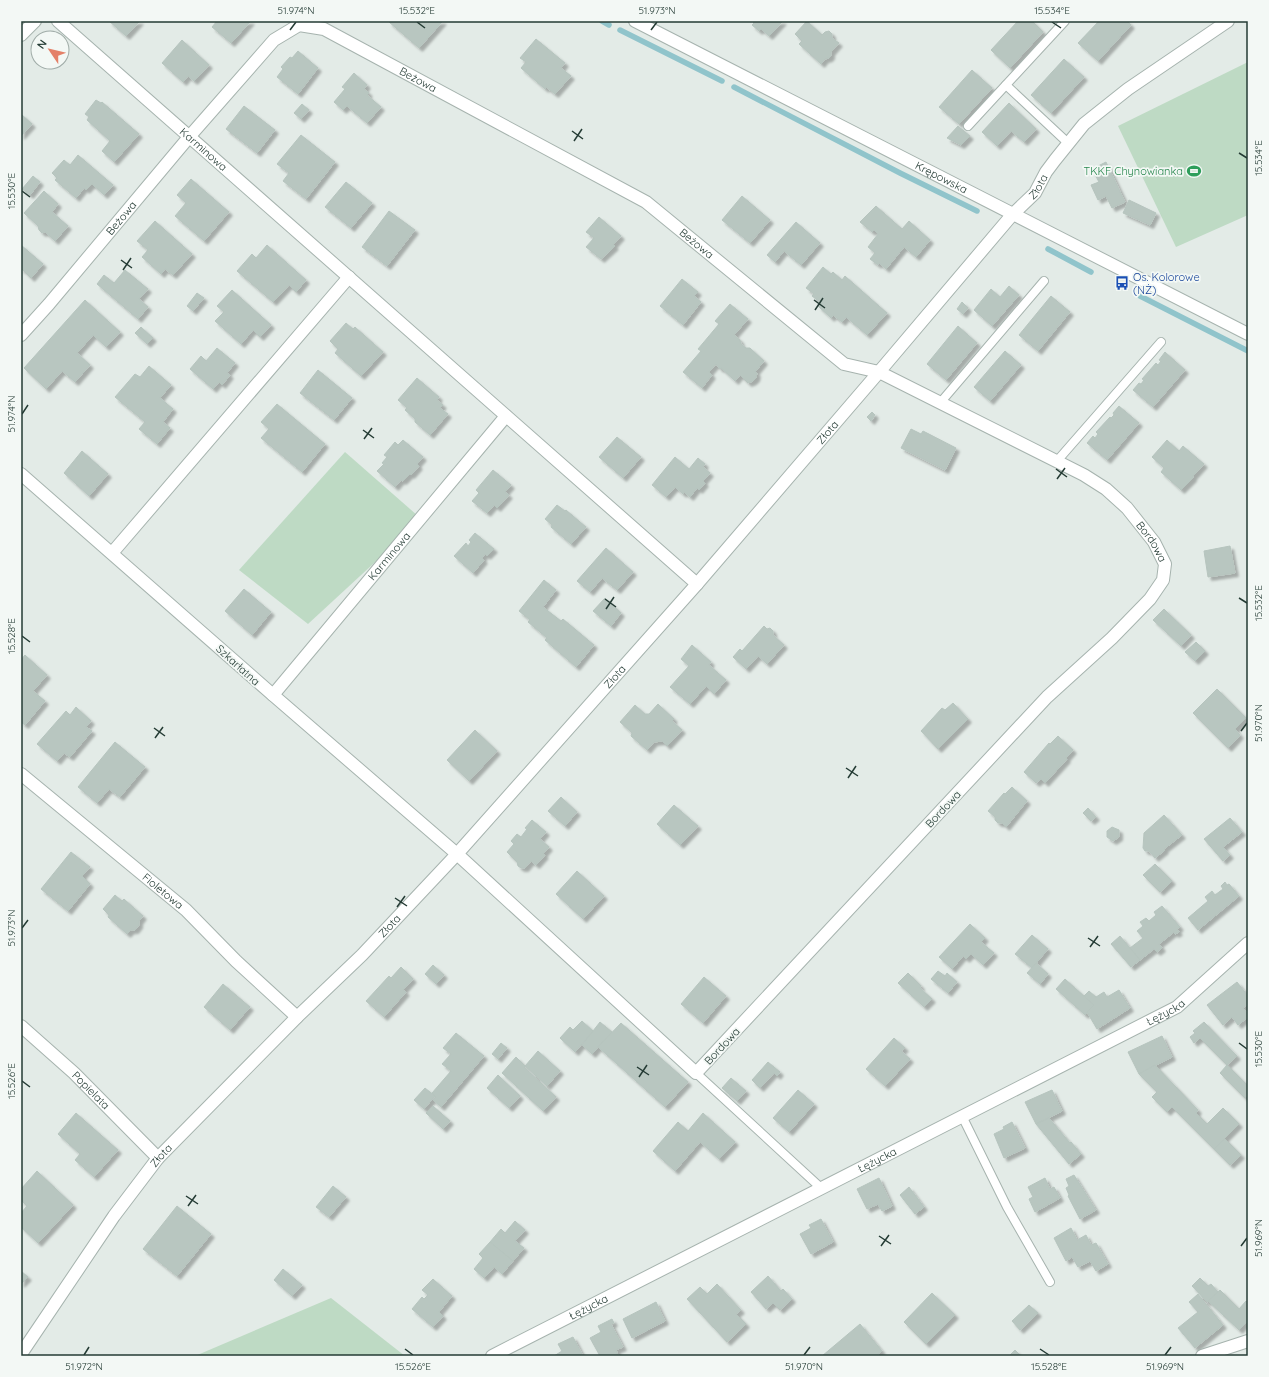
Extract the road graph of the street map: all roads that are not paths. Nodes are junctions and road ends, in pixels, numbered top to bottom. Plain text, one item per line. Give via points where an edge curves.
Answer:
1 (35, 21) edge
2 (58, 21) edge
3 (636, 21) edge
4 (1065, 21) edge
5 (1228, 21) edge
6 (21, 35) edge
7 (1006, 85) junction
8 (968, 126) dead end
9 (189, 137) junction
10 (1068, 143) junction
11 (1012, 214) junction
12 (349, 277) junction
13 (1044, 281) dead end
14 (1248, 334) edge
15 (21, 335) edge
16 (1161, 342) dead end
17 (879, 372) junction
18 (940, 403) junction
19 (506, 416) junction
20 (1057, 461) junction
21 (21, 474) edge
22 (112, 553) junction
23 (697, 584) junction
24 (273, 695) junction
25 (21, 774) edge
26 (457, 854) junction
27 (1248, 943) edge
28 (297, 1017) junction
29 (21, 1026) edge
30 (696, 1073) junction
31 (962, 1116) junction
32 (158, 1158) junction
33 (821, 1188) junction
34 (1050, 1282) dead end
35 (1248, 1341) edge
36 (21, 1354) edge
37 (492, 1356) edge
38 (1202, 1356) edge

1 - 6 street
2 - 9 street, Karminowa
3 - 11 street, Krępowska
4 - 7 lane
5 - 10 street, Złota via 1128,88 1084,124
7 - 8 lane
7 - 10 lane
9 - 12 street, Karminowa
9 - 15 street, Beżowa
9 - 17 street, Beżowa via 274,40 299,25 324,29 646,202 844,364
10 - 11 street, Złota via 1046,172 1035,194
11 - 14 street, Krępowska
11 - 17 street, Złota
12 - 19 street, Karminowa
12 - 22 street
13 - 18 lane
16 - 20 lane
17 - 18 street, Bordowa
17 - 23 street, Złota
18 - 20 street, Bordowa
19 - 23 street, Karminowa
19 - 24 street, Karminowa
20 - 30 street, Bordowa via 1106,489 1127,508 1154,542 1165,564 1163,580 1150,599 1047,698
21 - 22 street, Szkarłatna
22 - 24 street, Szkarłatna
23 - 26 street, Złota
24 - 26 street, Szkarłatna
25 - 28 street, Fioletowa via 186,910 236,961
26 - 28 street, Złota via 367,950
26 - 30 street, Bordowa
27 - 31 street, Łężycka via 1177,1007
28 - 32 street, Złota
29 - 32 street, Popielata via 74,1073
30 - 33 lane
31 - 33 street, Łężycka
31 - 34 lane via 1010,1212
32 - 36 street, Złota via 114,1216
33 - 37 street, Łężycka
35 - 38 street

